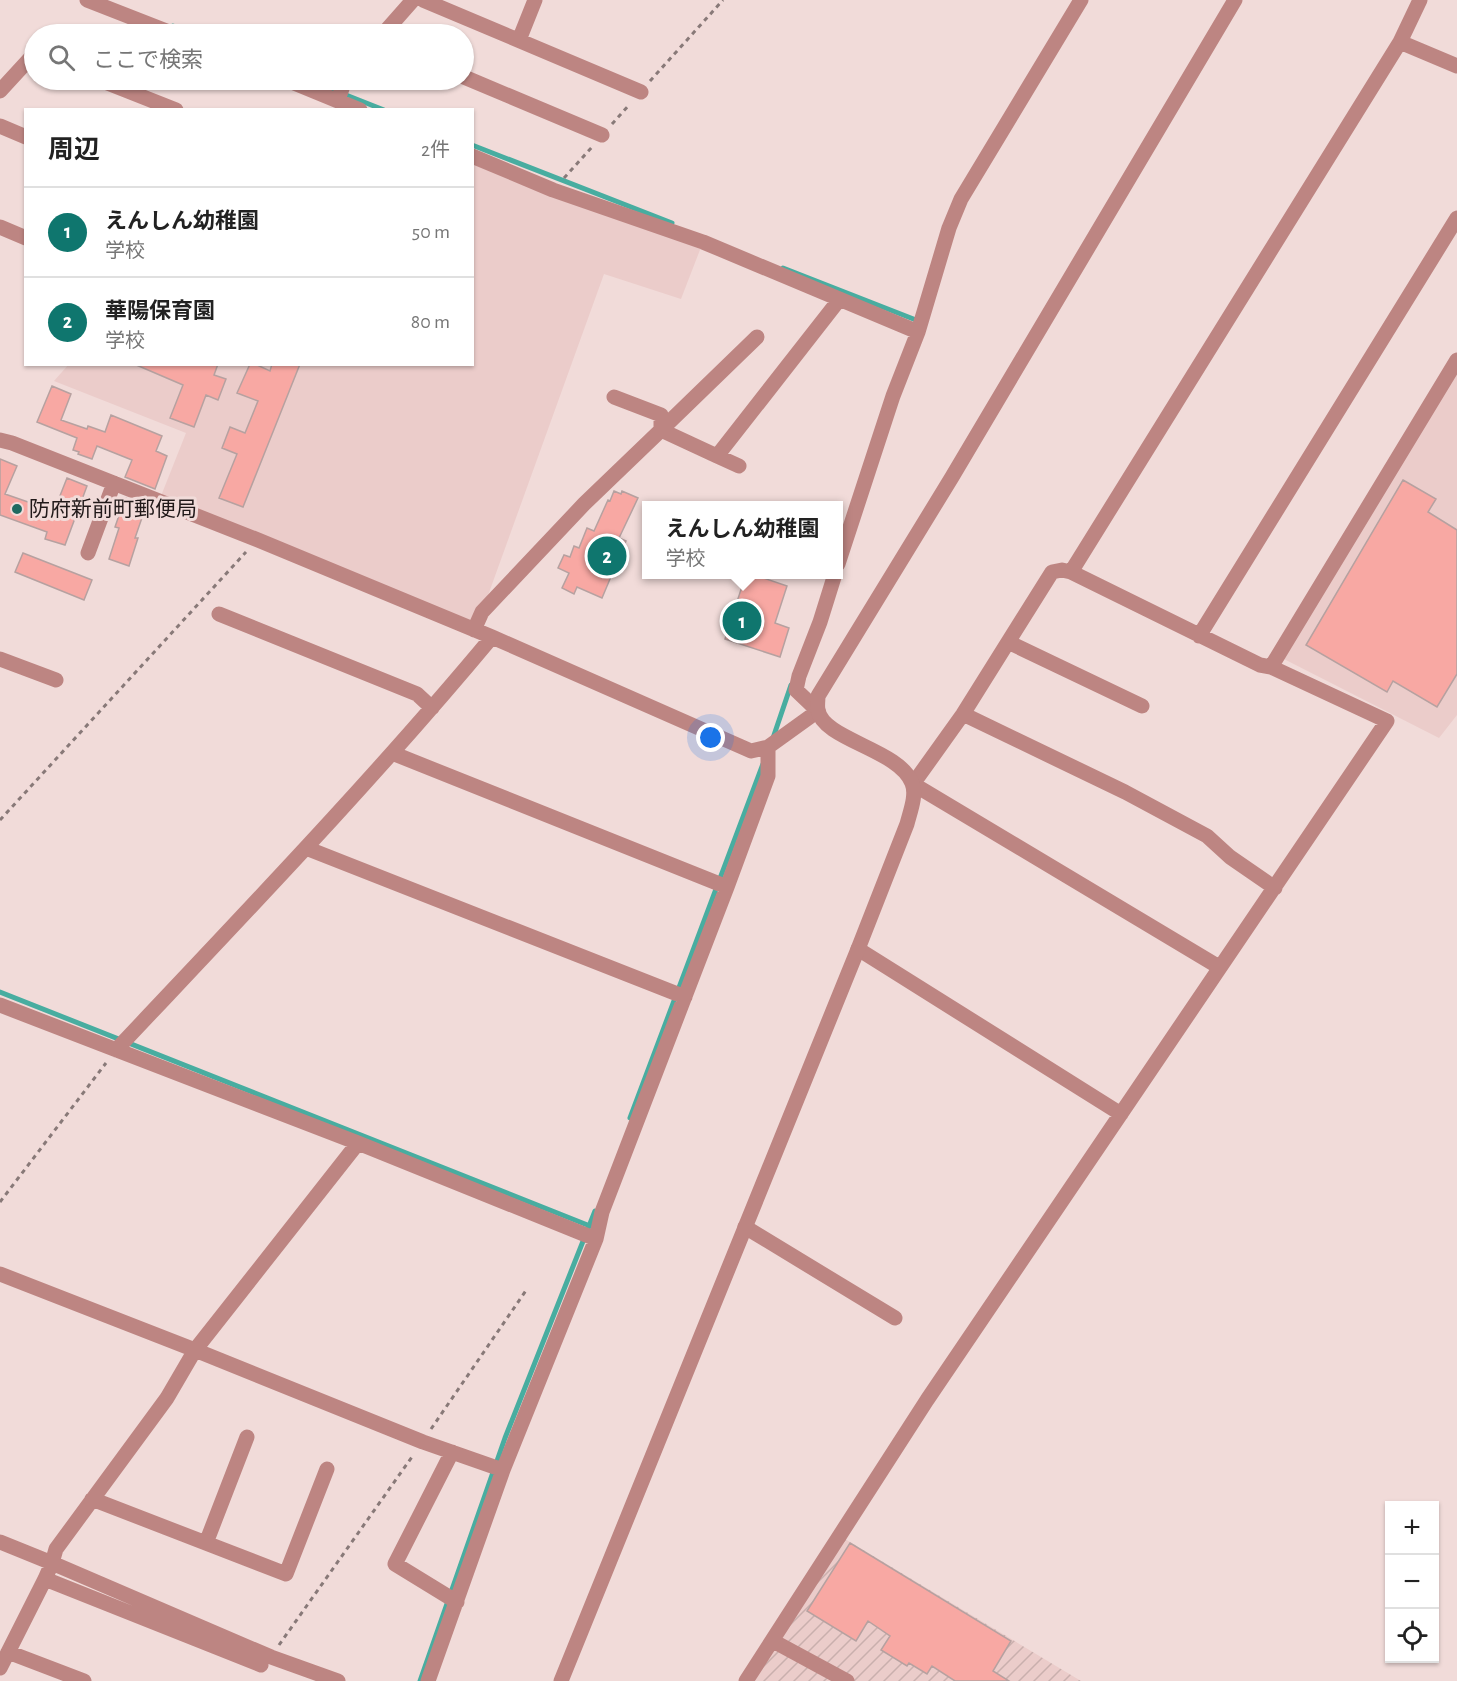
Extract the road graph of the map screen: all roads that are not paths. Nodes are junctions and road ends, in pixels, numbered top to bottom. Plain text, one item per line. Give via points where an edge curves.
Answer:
1 (87, 0) edge
2 (413, 0) edge
3 (423, 0) edge
4 (535, 0) edge
5 (1081, 0) edge
6 (1235, 0) edge
7 (1420, 0) edge
8 (148, 24) edge
9 (392, 24) edge
10 (519, 40) junction
11 (1400, 42) junction
12 (24, 65) edge
13 (1457, 66) edge
14 (474, 81) edge
15 (125, 90) edge
16 (312, 90) edge
17 (342, 90) edge
18 (0, 91) edge
19 (641, 92) dead end
20 (338, 100) junction
21 (171, 108) edge
22 (356, 108) edge
23 (0, 126) edge
24 (602, 135) dead end
25 (24, 136) edge
26 (474, 157) edge
27 (1457, 218) edge
28 (0, 227) edge
29 (24, 237) edge
30 (838, 300) junction
31 (918, 332) junction
32 (757, 337) dead end
33 (1457, 360) edge
34 (614, 397) dead end
35 (661, 430) junction
36 (0, 440) edge
37 (717, 456) junction
38 (740, 466) dead end
39 (114, 483) junction
40 (843, 549) edge
41 (88, 553) dead end
42 (1071, 572) junction
43 (833, 579) edge
44 (219, 614) dead end
45 (474, 630) junction
46 (1199, 636) junction
47 (492, 637) junction
48 (1008, 642) junction
49 (0, 659) edge
50 (1271, 667) junction
51 (56, 680) dead end
52 (1142, 706) dead end
53 (432, 708) junction
54 (818, 711) junction
55 (963, 714) junction
56 (768, 747) junction
57 (392, 753) junction
58 (913, 784) junction
59 (306, 848) junction
60 (727, 887) junction
61 (1275, 888) junction
62 (858, 949) junction
63 (1219, 967) junction
64 (685, 997) junction
65 (0, 1005) edge
66 (116, 1050) junction
67 (1120, 1114) junction
68 (358, 1143) junction
69 (745, 1227) junction
70 (596, 1239) junction
71 (0, 1274) edge
72 (895, 1318) dead end
73 (195, 1350) junction
74 (247, 1437) dead end
75 (452, 1452) junction
76 (327, 1469) dead end
77 (503, 1470) junction
78 (92, 1500) junction
79 (0, 1542) edge
80 (206, 1543) junction
81 (52, 1563) junction
82 (45, 1580) junction
83 (457, 1602) junction
84 (773, 1641) junction
85 (8, 1652) junction
86 (266, 1661) junction
87 (0, 1668) edge
88 (84, 1681) edge
89 (338, 1681) edge
90 (428, 1681) edge
91 (561, 1681) edge
92 (746, 1681) edge
93 (847, 1681) edge

1 - 8 street
2 - 9 street
3 - 10 street
4 - 10 street
5 - 31 street via 961,199
6 - 54 street via 818,696
7 - 11 street
10 - 19 street
11 - 13 street
11 - 42 street
12 - 18 street
14 - 24 street
15 - 21 street
16 - 20 street
17 - 20 street
20 - 22 street
23 - 25 street
26 - 30 street via 553,190 703,242
27 - 46 street
28 - 29 street
30 - 31 street
30 - 37 street
31 - 40 street
32 - 35 street
33 - 50 street
34 - 35 street via 661,415
35 - 37 street
35 - 45 street via 584,504 482,612
36 - 39 street
37 - 38 street
39 - 41 street
39 - 45 street
42 - 46 street
42 - 48 street via 1052,572
43 - 54 street via 796,690
44 - 53 street via 417,694
45 - 47 street
46 - 50 street
47 - 53 street
47 - 56 street via 751,751
48 - 52 street
48 - 55 street
49 - 51 street
50 - 61 street via 1387,721
53 - 57 street
54 - 56 street
54 - 58 street via 826,725 889,759 904,770
55 - 58 street
55 - 61 street via 1207,836
56 - 60 street via 768,776
57 - 59 street
57 - 60 street
58 - 62 street via 907,824
58 - 63 street
59 - 64 street
59 - 66 street
60 - 64 street
61 - 63 street
62 - 67 street
62 - 69 street
63 - 67 street
64 - 70 street via 602,1212
65 - 66 street
66 - 68 street
67 - 84 street via 927,1400
68 - 70 street
68 - 73 street
69 - 72 street
69 - 91 street
70 - 77 street
71 - 73 street
73 - 75 street
73 - 78 street via 167,1398
74 - 80 street
75 - 77 street
75 - 83 street via 395,1563
76 - 80 street via 286,1574
77 - 83 street
78 - 80 street
78 - 81 street via 56,1549
79 - 81 street
81 - 82 street
81 - 86 street
82 - 85 street
82 - 86 street
83 - 90 street
84 - 92 street
84 - 93 street
85 - 87 street
85 - 88 street
86 - 89 street

